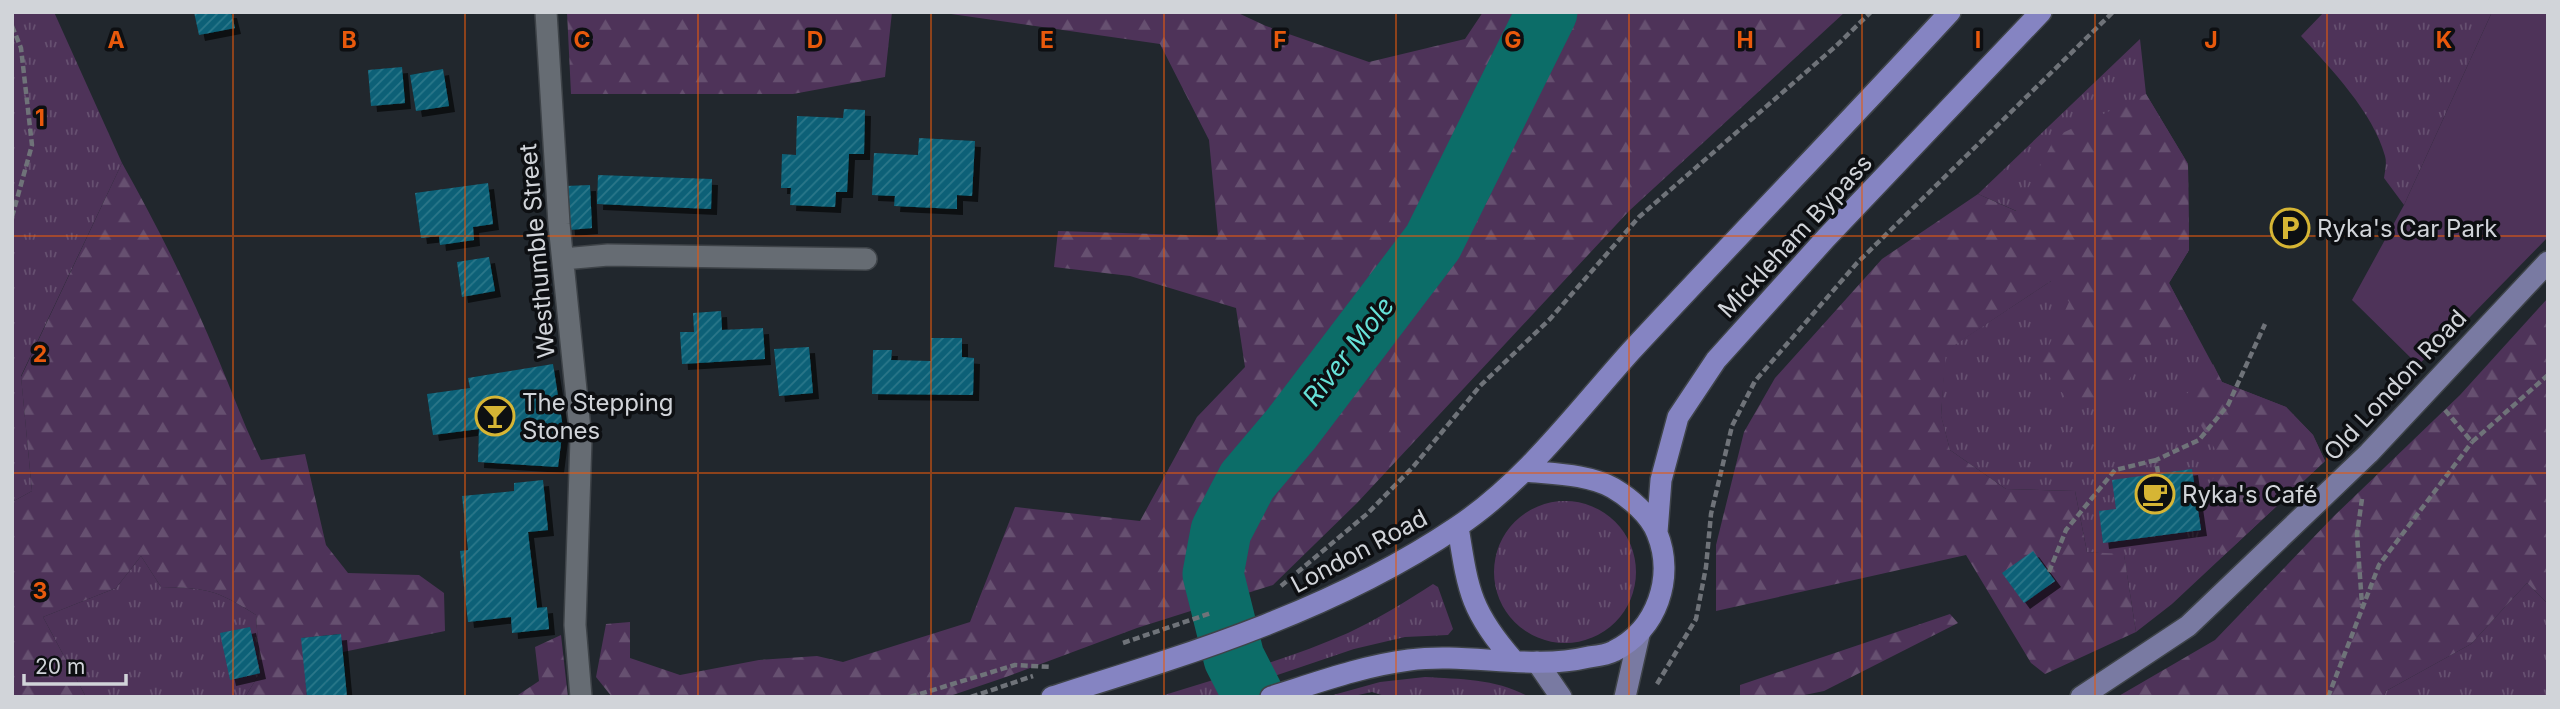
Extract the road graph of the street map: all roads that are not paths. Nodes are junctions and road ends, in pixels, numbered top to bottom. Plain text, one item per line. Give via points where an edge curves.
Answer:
1 (546, 12) edge
2 (1950, 12) edge
3 (2041, 12) edge
4 (563, 258) junction
5 (866, 259) dead end
6 (2548, 262) edge
7 (1525, 471) junction
8 (1458, 527) junction
9 (1657, 532) junction
10 (1639, 635) junction
11 (1514, 661) junction
12 (1536, 662) junction
13 (581, 696) edge
14 (1052, 697) edge
15 (1271, 697) edge
16 (1561, 697) edge
17 (1625, 697) edge
18 (2081, 697) edge

1 - 4 street, Westhumble Street
2 - 7 highway, Mickleham Bypass via 1632,350
3 - 9 highway, Mickleham Bypass via 1716,360 1678,417 1661,480
4 - 5 street
4 - 13 street, Westhumble Street via 581,439 575,625
6 - 18 main road, Old London Road via 2369,453 2188,626
7 - 8 highway
7 - 9 highway via 1612,487 1637,505
8 - 11 highway via 1468,588 1478,615
8 - 14 highway, London Road via 1390,568 1283,620
9 - 10 highway via 1662,589 1653,616
10 - 12 highway via 1612,652
10 - 17 main road
11 - 12 highway
11 - 15 highway via 1410,660
12 - 16 main road

